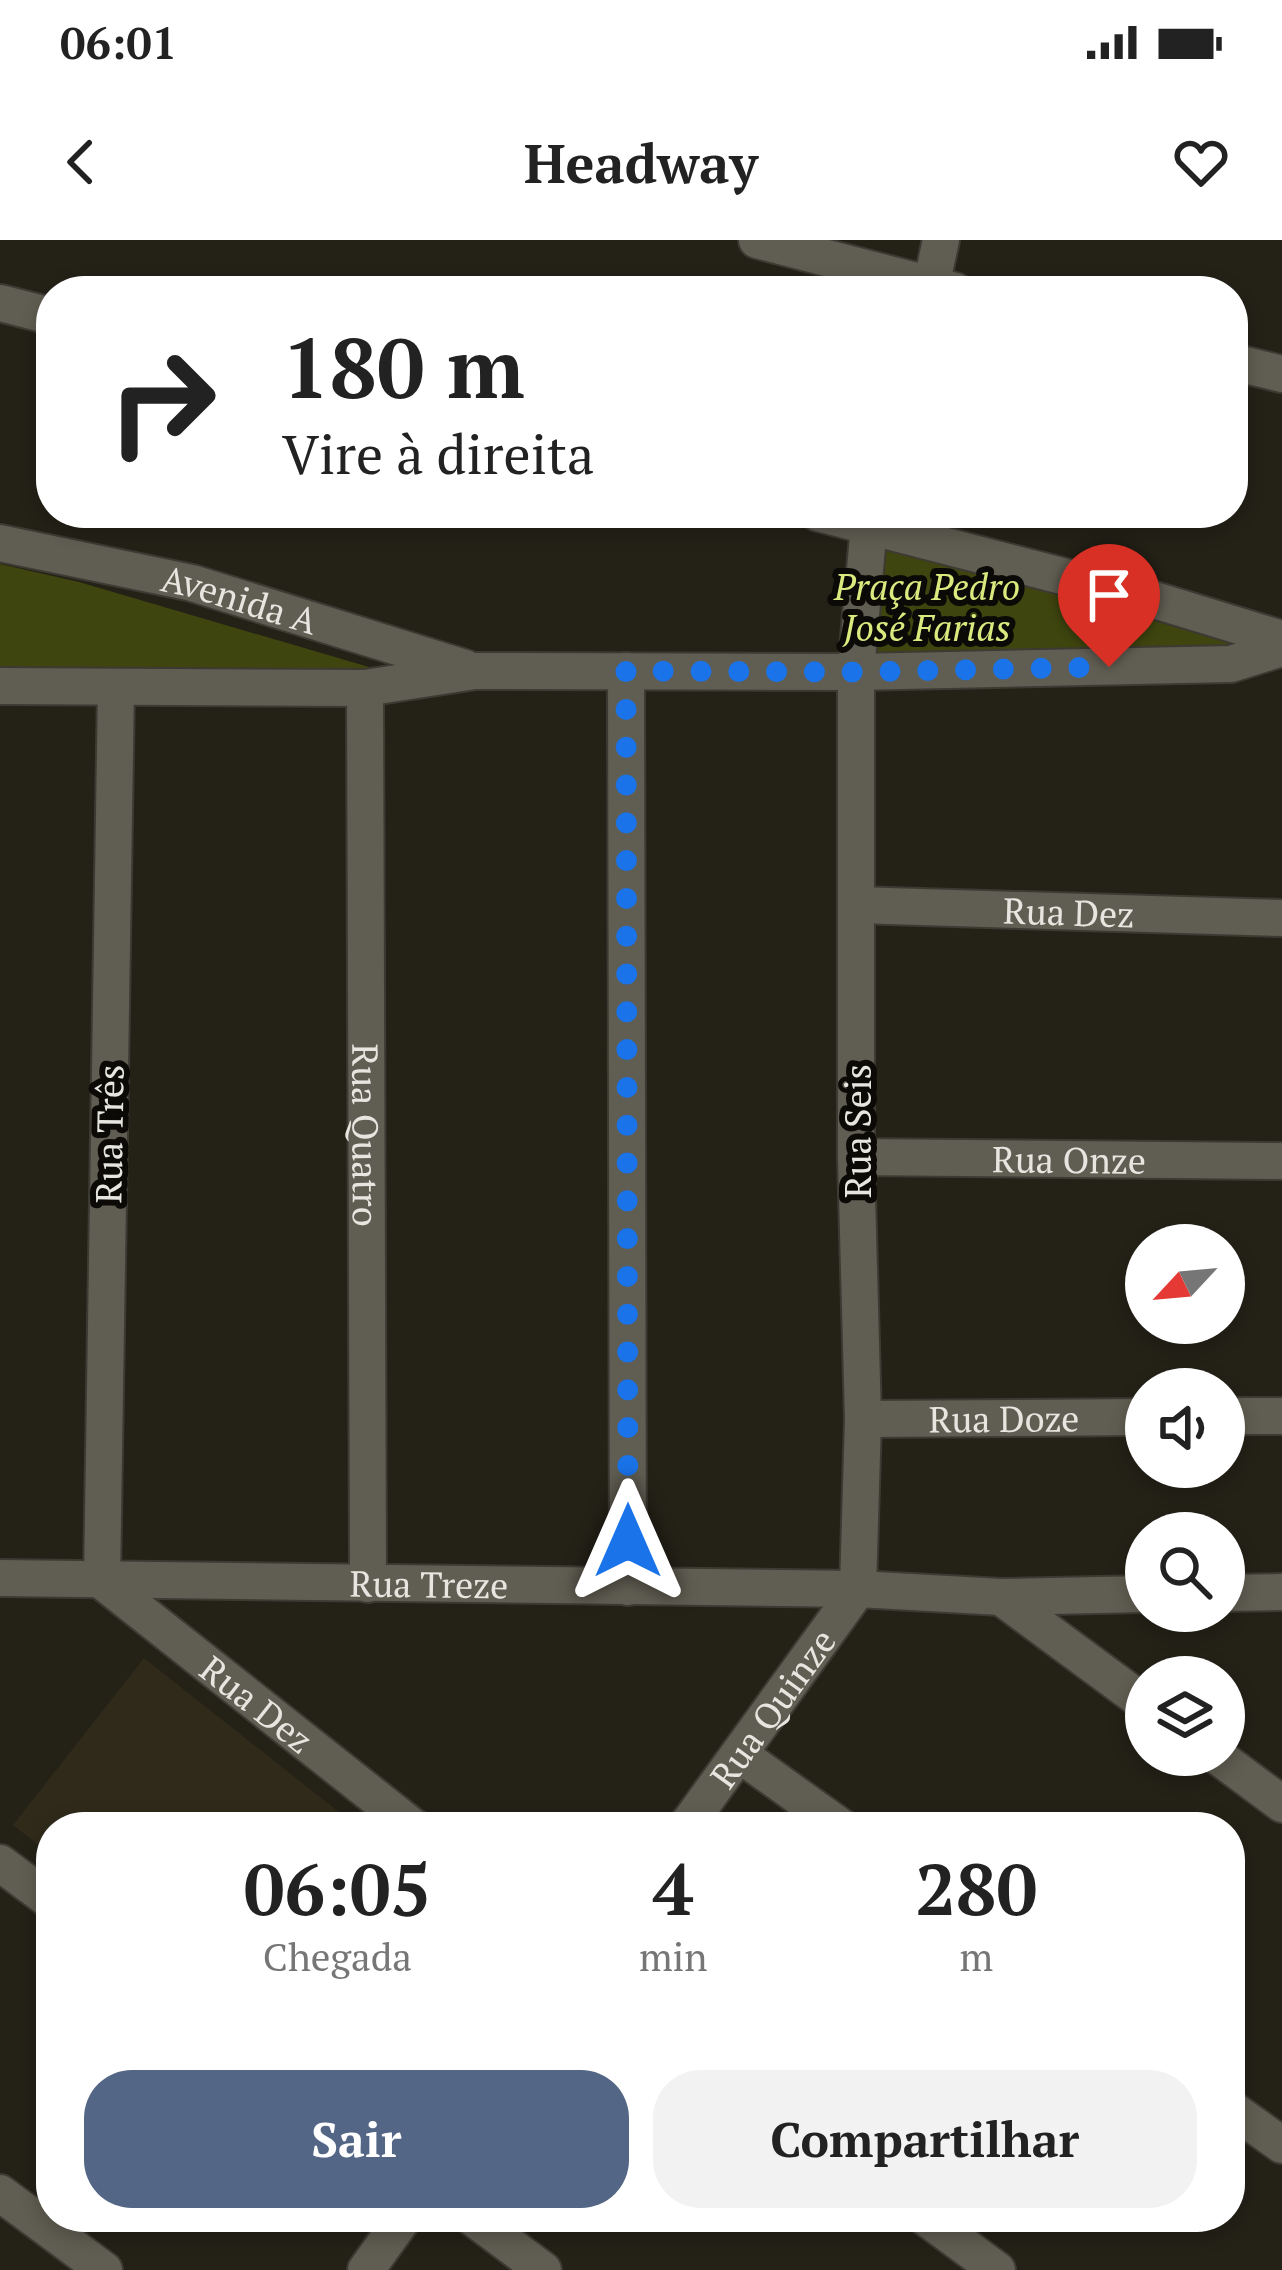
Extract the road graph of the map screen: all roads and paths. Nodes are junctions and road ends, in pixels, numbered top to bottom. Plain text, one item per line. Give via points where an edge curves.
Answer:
1 (757, 240) edge
2 (940, 240) edge
3 (891, 276) edge
4 (939, 276) edge
5 (0, 303) edge
6 (36, 312) edge
7 (1248, 366) edge
8 (1282, 374) edge
9 (867, 528) edge
10 (900, 528) edge
11 (0, 543) edge
12 (1282, 644) edge
13 (475, 671) junction
14 (626, 671) junction
15 (856, 672) junction
16 (0, 686) edge
17 (116, 687) junction
18 (365, 688) junction
19 (856, 905) junction
20 (1282, 918) edge
21 (856, 1157) junction
22 (1282, 1161) edge
23 (1245, 1416) edge
24 (1282, 1416) edge
25 (1125, 1417) edge
26 (863, 1419) junction
27 (0, 1579) edge
28 (102, 1581) junction
29 (368, 1584) junction
30 (628, 1587) junction
31 (858, 1589) junction
32 (1282, 1592) edge
33 (1245, 1593) edge
34 (1125, 1594) edge
35 (1001, 1597) junction
36 (1125, 1689) edge
37 (740, 1754) junction
38 (1244, 1776) edge
39 (1282, 1804) edge
40 (393, 1812) edge
41 (697, 1812) edge
42 (820, 1812) edge
43 (0, 1863) edge
44 (36, 1890) edge
45 (1245, 2119) edge
46 (1282, 2146) edge
47 (0, 2193) edge
48 (36, 2220) edge
49 (53, 2232) edge
50 (393, 2232) edge
51 (492, 2232) edge
52 (945, 2232) edge
53 (104, 2270) edge
54 (366, 2270) edge
55 (543, 2270) edge
56 (997, 2270) edge

1 - 3 street
2 - 4 street
5 - 6 street
7 - 8 street
9 - 15 street, Rua Seis
10 - 12 street
11 - 13 street, Avenida A via 192,583
12 - 15 street via 1231,664
13 - 14 street
13 - 18 street
14 - 15 street
14 - 30 street
15 - 19 street, Rua Seis
16 - 17 street
17 - 18 street
17 - 28 street, Rua Três
18 - 29 street, Rua Quatro
19 - 20 street, Rua Dez
19 - 21 street, Rua Seis
21 - 22 street, Rua Onze
21 - 26 street, Rua Seis
23 - 24 street
25 - 26 street, Rua Doze
26 - 31 street, Rua Seis
27 - 28 street, Rua Treze
28 - 29 street, Rua Treze
28 - 40 street, Rua Dez
29 - 30 street, Rua Treze
30 - 31 street, Rua Treze
31 - 35 street, Rua Treze
31 - 37 street, Rua Quinze
32 - 33 street
34 - 35 street, Rua Treze
35 - 36 street
37 - 41 street, Rua Quinze
37 - 42 street
38 - 39 street
43 - 44 street
45 - 46 street
47 - 48 street
49 - 53 street
50 - 54 street
51 - 55 street
52 - 56 street

